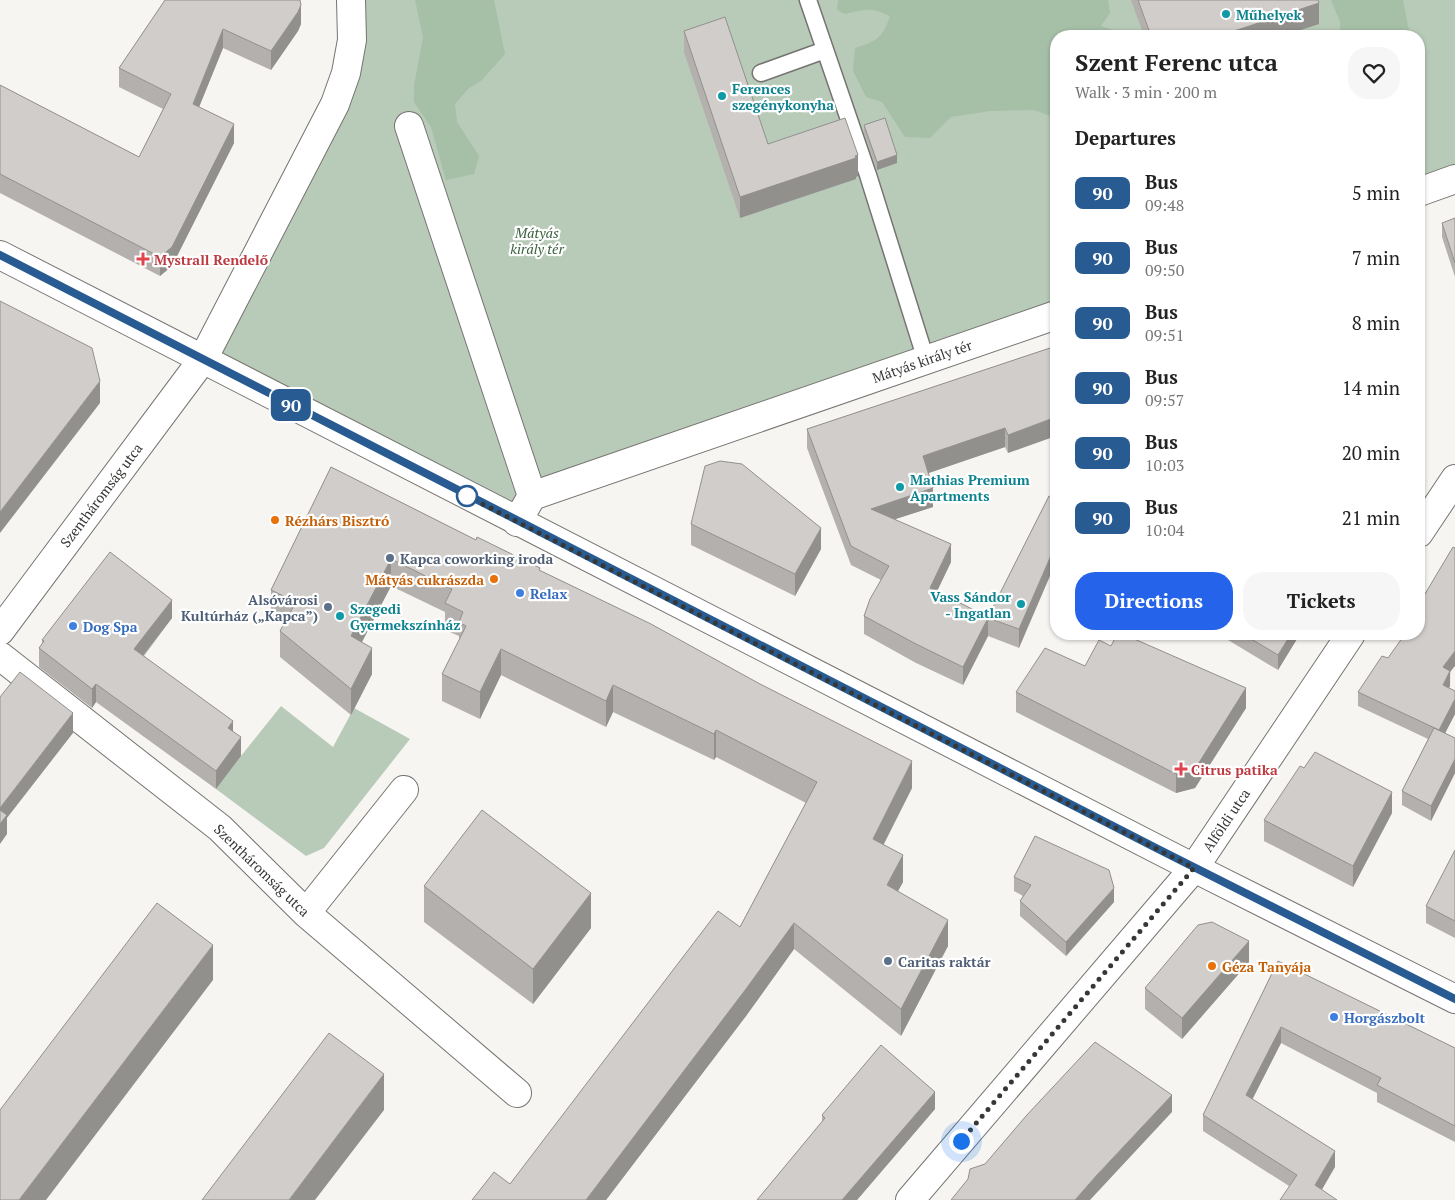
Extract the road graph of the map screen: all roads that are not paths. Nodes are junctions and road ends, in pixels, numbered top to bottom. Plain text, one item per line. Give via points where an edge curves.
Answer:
1 (351, 0) edge
2 (808, 0) edge
3 (825, 50) junction
4 (761, 74) dead end
5 (409, 126) dead end
6 (1455, 179) edge
7 (1425, 190) edge
8 (0, 255) edge
9 (1050, 317) edge
10 (203, 359) junction
11 (926, 360) junction
12 (1455, 479) edge
13 (532, 496) junction
14 (517, 522) junction
15 (1425, 524) edge
16 (0, 631) edge
17 (1347, 640) edge
18 (0, 656) edge
19 (404, 790) dead end
20 (1194, 868) junction
21 (306, 913) junction
22 (1455, 999) edge
23 (517, 1092) dead end
24 (910, 1200) edge

1 - 10 street via 352,40 346,73 335,104
2 - 3 lane
3 - 4 lane
3 - 11 lane
5 - 13 street
6 - 7 street
8 - 10 street
9 - 11 street, Mátyás király tér
10 - 14 street
10 - 16 street, Szentháromság utca
11 - 13 street, Mátyás király tér
12 - 15 street
13 - 14 street
14 - 20 street
17 - 20 street, Alföldi utca
18 - 21 street, Szentháromság utca via 220,828
19 - 21 street
20 - 22 street
20 - 24 street, Alföldi utca
21 - 23 street, Szentháromság utca

